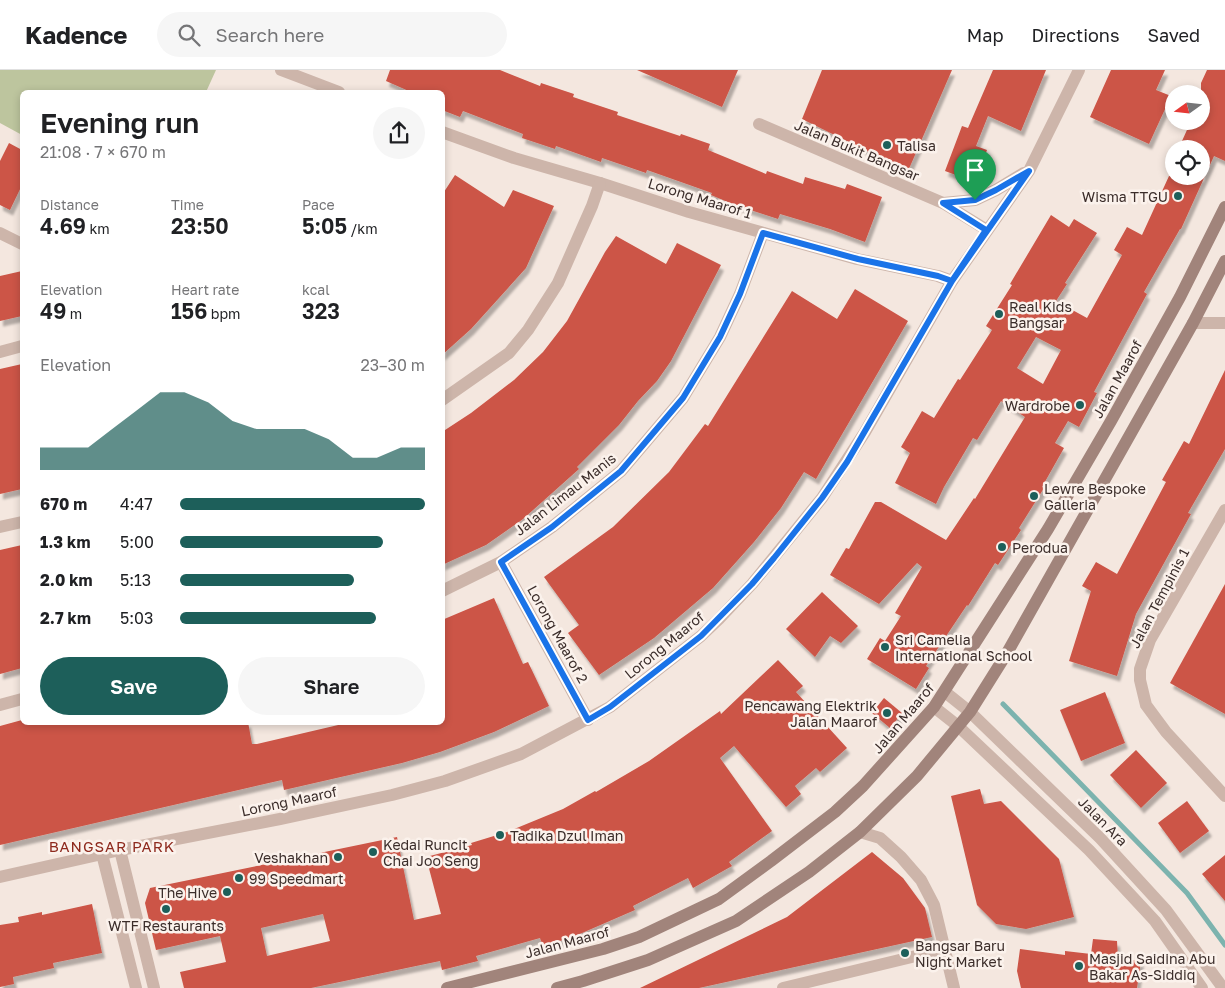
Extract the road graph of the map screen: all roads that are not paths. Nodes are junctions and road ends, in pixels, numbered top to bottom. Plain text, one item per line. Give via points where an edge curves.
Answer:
1 (281, 70) edge
2 (1079, 70) edge
3 (334, 90) edge
4 (759, 124) dead end
5 (445, 133) edge
6 (1029, 171) junction
7 (600, 183) junction
8 (943, 203) junction
9 (1225, 207) edge
10 (986, 230) junction
11 (0, 233) edge
12 (763, 233) junction
13 (20, 243) edge
14 (1225, 262) edge
15 (952, 281) junction
16 (1193, 323) junction
17 (1225, 323) edge
18 (20, 347) edge
19 (0, 352) edge
20 (445, 398) edge
21 (1225, 510) edge
22 (20, 522) edge
23 (0, 527) edge
24 (501, 562) junction
25 (445, 590) edge
26 (945, 692) junction
27 (20, 700) edge
28 (0, 705) edge
29 (934, 707) junction
30 (970, 712) junction
31 (588, 720) junction
32 (958, 726) junction
33 (1225, 796) edge
34 (860, 832) junction
35 (120, 850) junction
36 (102, 854) junction
37 (0, 877) edge
38 (945, 949) junction
39 (581, 985) edge
40 (136, 988) edge
41 (154, 988) edge
42 (447, 988) edge
43 (557, 988) edge
44 (783, 988) edge
45 (954, 988) edge
46 (1202, 988) edge
47 (1223, 988) edge

1 - 3 street
2 - 6 street, Lorong Maarof
4 - 8 street, Jalan Bukit Bangsar
5 - 7 street, Lorong Maarof 1 via 514,158
6 - 8 street, Jalan Bukit Bangsar via 975,200
6 - 10 street, Lorong Maarof
7 - 12 street, Lorong Maarof 1
7 - 20 street via 558,283 528,330 509,353
8 - 10 street, Jalan Bukit Bangsar
9 - 26 main road, Jalan Maarof via 1180,296 1082,472
10 - 15 street, Lorong Maarof
11 - 13 street
12 - 15 street, Lorong Maarof 1
12 - 24 street, Jalan Limau Manis via 724,328 683,398 621,471 552,527
14 - 16 main road
15 - 31 street, Lorong Maarof via 847,462 758,578 701,636 610,707
16 - 17 street
16 - 30 main road via 1007,653
18 - 19 street
21 - 33 street, Jalan Tempinis 1 via 1150,640 1140,669 1140,680 1146,705 1166,732
22 - 23 street
24 - 25 street, Jalan Limau Manis
24 - 31 street, Lorong Maarof 2
26 - 29 main road, Jalan Maarof
26 - 30 street, Jalan Ara
27 - 28 street
29 - 32 street
29 - 42 main road, Jalan Maarof via 882,766 835,812 718,899 603,949
30 - 32 main road
30 - 47 street, Jalan Ara via 1100,838 1166,910
31 - 35 street, Lorong Maarof via 521,754 445,781 280,819
32 - 34 main road via 917,776
32 - 46 street via 1089,850 1155,921
34 - 38 street via 880,838 920,880 934,906
34 - 39 main road via 809,872 736,921
35 - 36 street, Lorong Maarof
35 - 41 street
36 - 37 street, Lorong Maarof
36 - 40 street
38 - 44 street
38 - 45 street
39 - 43 main road

